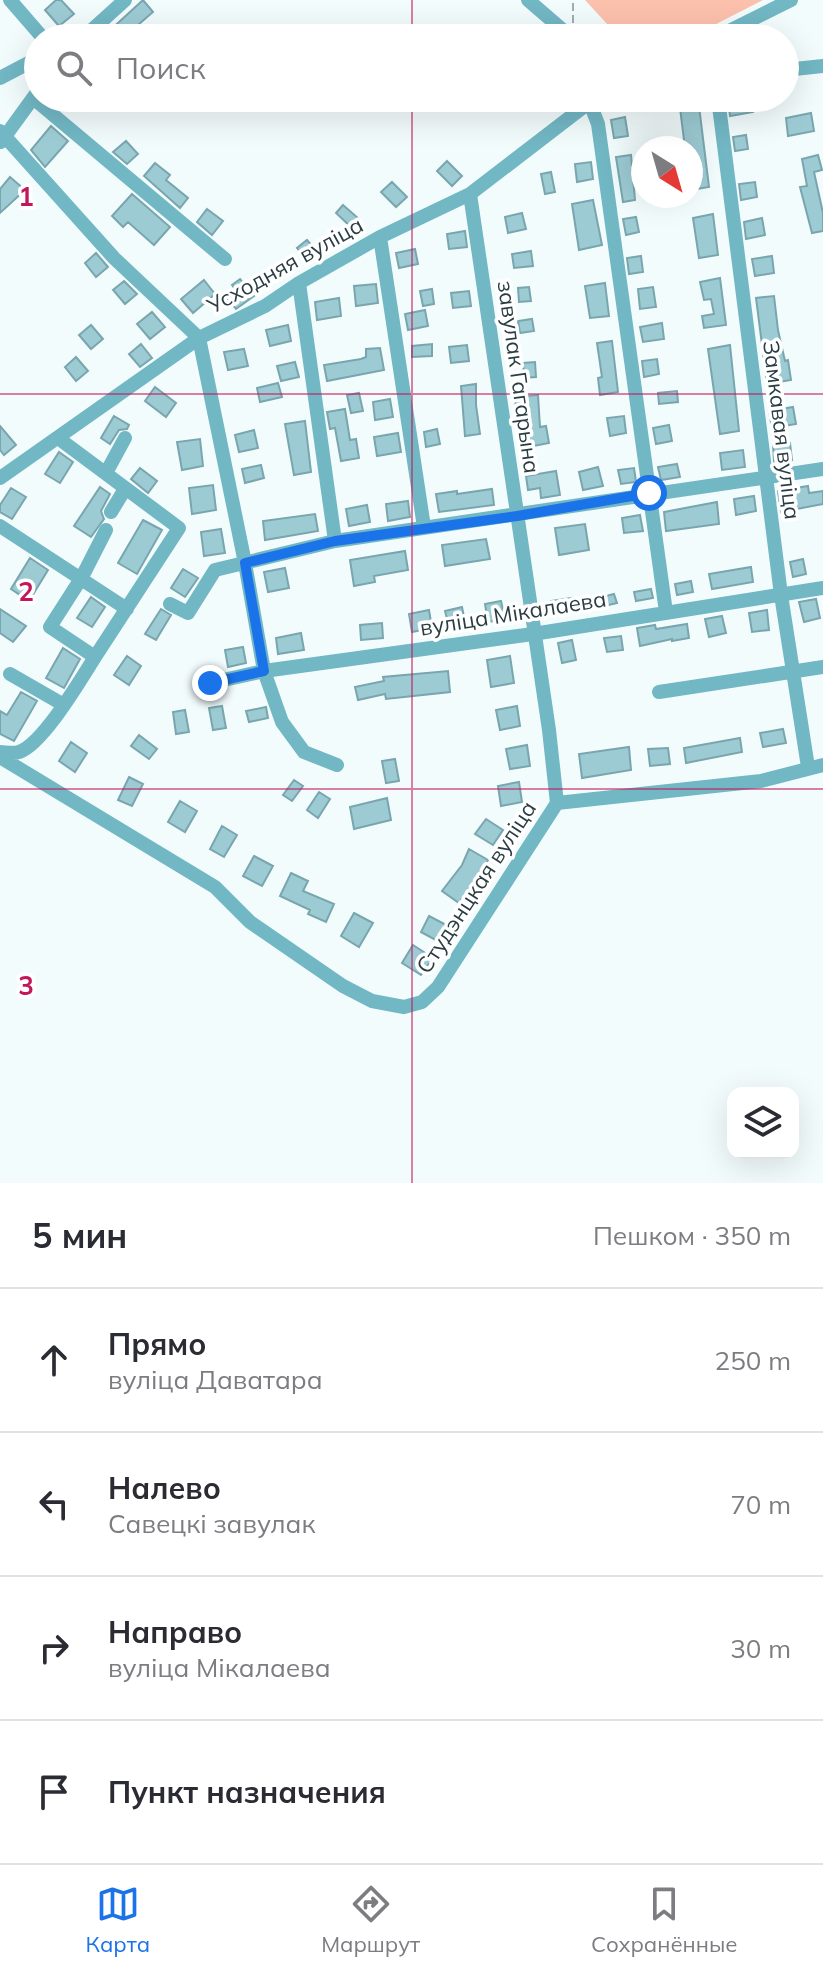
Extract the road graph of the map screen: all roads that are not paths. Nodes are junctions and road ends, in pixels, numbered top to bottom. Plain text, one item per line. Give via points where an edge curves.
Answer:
1 (10, 0) edge
2 (125, 0) edge
3 (528, 0) edge
4 (791, 0) edge
5 (749, 21) junction
6 (31, 24) edge
7 (98, 24) edge
8 (562, 24) edge
9 (743, 24) edge
10 (747, 24) edge
11 (24, 65) edge
12 (823, 66) edge
13 (799, 69) edge
14 (0, 78) edge
15 (24, 108) edge
16 (56, 112) edge
17 (574, 112) edge
18 (594, 112) edge
19 (720, 112) edge
20 (2, 137) edge
21 (470, 194) junction
22 (380, 237) junction
23 (225, 259) dead end
24 (299, 283) junction
25 (199, 338) junction
26 (58, 438) junction
27 (125, 438) dead end
28 (823, 469) edge
29 (106, 473) junction
30 (0, 478) edge
31 (766, 478) junction
32 (125, 489) junction
33 (649, 493) junction
34 (111, 512) dead end
35 (517, 516) junction
36 (0, 526) edge
37 (424, 527) junction
38 (106, 530) dead end
39 (335, 541) junction
40 (245, 563) junction
41 (82, 577) junction
42 (823, 588) edge
43 (781, 595) junction
44 (170, 604) dead end
45 (127, 609) junction
46 (666, 612) junction
47 (533, 634) junction
48 (95, 657) junction
49 (823, 667) edge
50 (793, 670) junction
51 (264, 671) junction
52 (10, 674) dead end
53 (210, 683) dead end
54 (659, 692) dead end
55 (64, 705) junction
56 (0, 755) edge
57 (337, 765) dead end
58 (816, 766) edge
59 (557, 803) junction

1 - 6 street
2 - 7 street
3 - 8 street
4 - 5 street
5 - 9 street
5 - 10 street
11 - 14 street
12 - 13 street
15 - 20 street
16 - 23 street
17 - 21 street, Усходняя вуліца
18 - 33 street
19 - 31 street, Замкавая вуліца
20 - 25 street via 114,258
21 - 22 street, Усходняя вуліца
21 - 35 street, завулак Гагарына
22 - 24 street, Усходняя вуліца
22 - 37 street
24 - 25 street, Усходняя вуліца
24 - 39 street
25 - 26 street, Усходняя вуліца
25 - 40 street
26 - 29 street
26 - 30 street, Усходняя вуліца
27 - 29 street
28 - 31 street
29 - 32 street
31 - 33 street
31 - 43 street, Замкавая вуліца
32 - 34 street
32 - 45 street via 179,528
33 - 35 street
33 - 46 street
35 - 37 street
35 - 47 street, завулак Гагарына
36 - 41 street
37 - 39 street
38 - 41 street
39 - 40 street
40 - 44 street via 215,570 188,613
40 - 51 street
41 - 45 street
41 - 48 street via 50,627
42 - 43 street, вуліца Мікалаева
43 - 46 street, вуліца Мікалаева
43 - 50 street, Замкавая вуліца
45 - 48 street
46 - 47 street, вуліца Мікалаева
47 - 51 street, вуліца Мікалаева
47 - 59 street, завулак Гагарына
48 - 55 street
49 - 50 street
50 - 54 street
50 - 58 street, Замкавая вуліца
51 - 53 street, вуліца Мікалаева
51 - 57 street via 282,722 304,752
52 - 55 street
55 - 56 street via 32,744
56 - 59 street, Студэнцкая вуліца via 215,887 250,922 343,986 372,1001 404,1007 422,1002 438,987
58 - 59 street, Студэнцкая вуліца via 761,781

